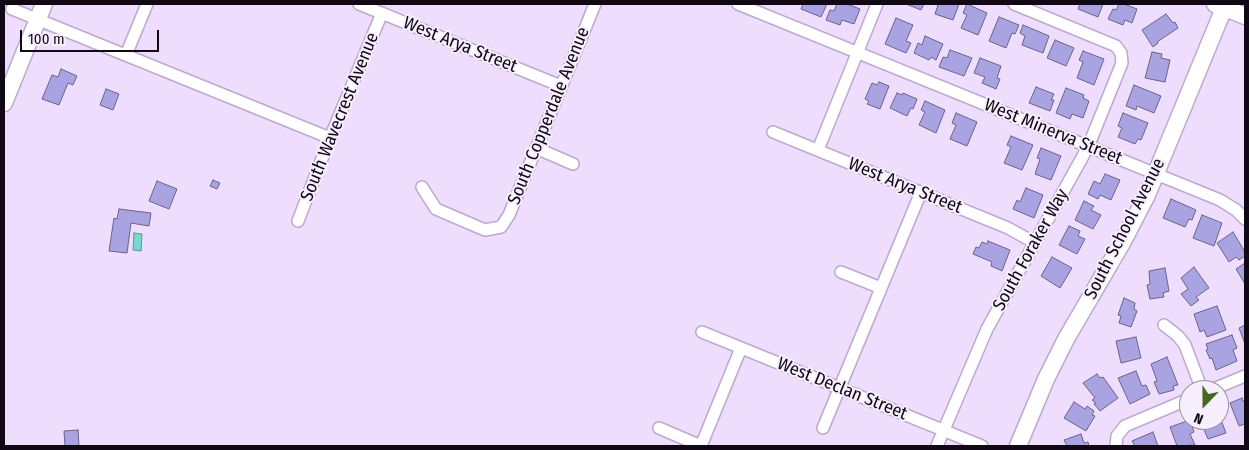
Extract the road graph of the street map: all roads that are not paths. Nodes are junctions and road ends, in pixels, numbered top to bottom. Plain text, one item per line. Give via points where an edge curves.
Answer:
1 (44, 4) edge
2 (147, 4) edge
3 (359, 4) edge
4 (595, 4) edge
5 (738, 4) edge
6 (877, 4) edge
7 (1014, 4) edge
8 (1219, 6) edge
9 (9, 8) edge
10 (382, 13) junction
11 (1245, 16) edge
12 (38, 20) junction
13 (857, 52) junction
14 (126, 55) junction
15 (561, 86) junction
16 (4, 103) edge
17 (773, 132) dead end
18 (330, 138) junction
19 (1088, 146) junction
20 (536, 148) junction
21 (818, 150) junction
22 (573, 164) dead end
23 (1156, 174) junction
24 (422, 187) dead end
25 (921, 192) junction
26 (1245, 219) edge
27 (298, 221) dead end
28 (1035, 243) junction
29 (841, 272) dead end
30 (881, 288) junction
31 (1164, 325) dead end
32 (702, 332) dead end
33 (741, 348) junction
34 (1245, 376) edge
35 (1198, 380) edge
36 (1229, 383) edge
37 (840, 388) junction
38 (1179, 403) edge
39 (659, 428) dead end
40 (823, 428) dead end
41 (944, 431) junction
42 (701, 446) edge
43 (937, 446) edge
44 (982, 446) edge
45 (1018, 446) edge
46 (1116, 446) edge

1 - 12 street
2 - 14 street
3 - 10 street, West Arya Street
4 - 15 street, South Copperdale Avenue
5 - 13 street, West Minerva Street
6 - 13 street
7 - 19 street, South Foraker Way via 1116,46 1121,53 1122,64
8 - 11 street
8 - 23 street, South School Avenue
9 - 12 street
10 - 15 street, West Arya Street
10 - 18 street, South Wavecrest Avenue
12 - 14 street
12 - 16 street
13 - 19 street, West Minerva Street
13 - 21 street
14 - 18 street
15 - 20 street, South Copperdale Avenue
17 - 21 street, West Arya Street
18 - 27 street, South Wavecrest Avenue
19 - 23 street, West Minerva Street
19 - 28 street, South Foraker Way
20 - 22 street
20 - 24 street, South Copperdale Avenue via 509,215 501,226 485,230 436,209
21 - 25 street, West Arya Street
23 - 26 street, West Minerva Street via 1220,200
23 - 45 street, South School Avenue via 1122,243 1066,339
25 - 28 street, West Arya Street via 1008,228
25 - 30 street
28 - 41 street, South Foraker Way via 987,328
29 - 30 street
30 - 37 street
31 - 35 street via 1185,345
32 - 33 street, West Declan Street
33 - 37 street, West Declan Street
33 - 42 street
34 - 36 street
37 - 40 street
37 - 41 street, West Declan Street
38 - 46 street via 1125,426 1116,436
39 - 42 street
41 - 43 street, South Foraker Way
41 - 44 street, West Declan Street

